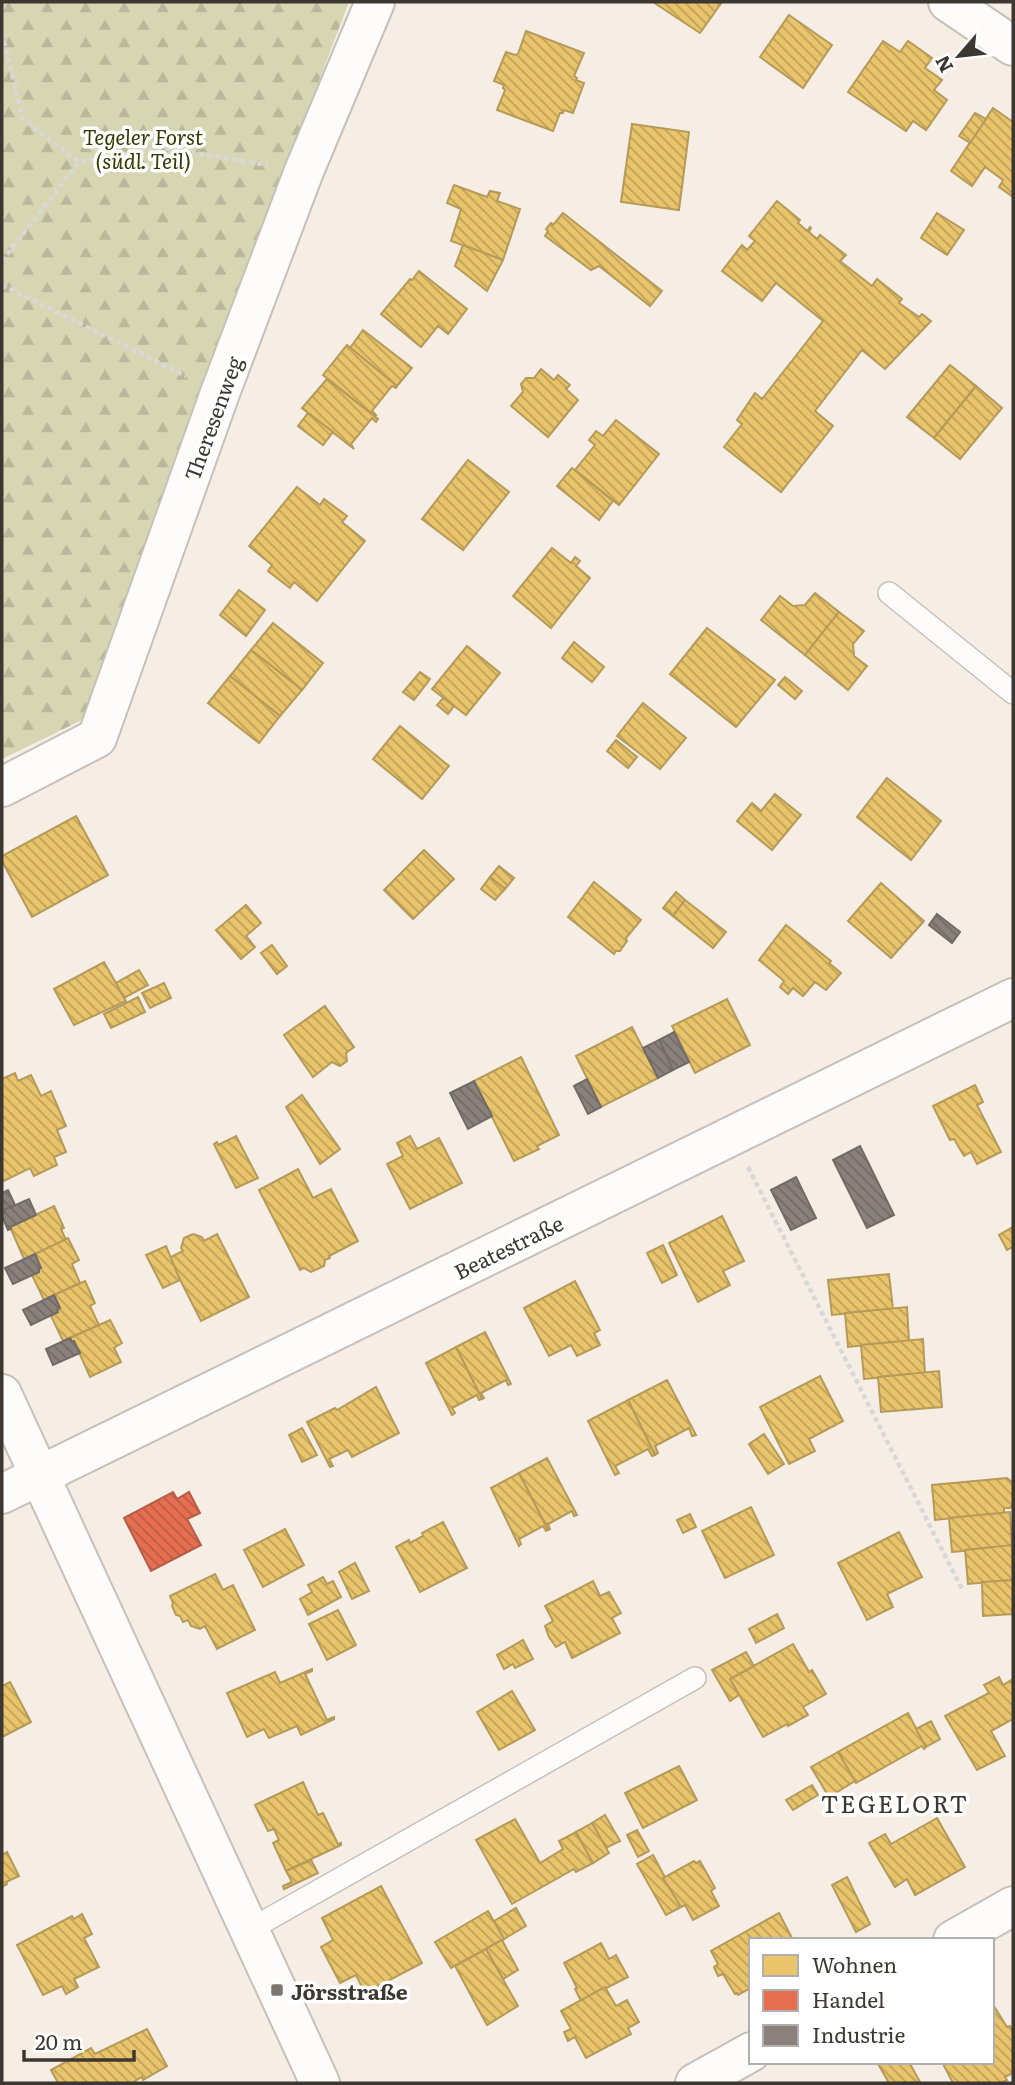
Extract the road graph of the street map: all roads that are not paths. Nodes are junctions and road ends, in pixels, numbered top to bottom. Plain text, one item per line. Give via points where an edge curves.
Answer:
1 (375, 2) edge
2 (948, 2) edge
3 (1013, 47) edge
4 (889, 593) dead end
5 (1013, 692) edge
6 (2, 787) edge
7 (1013, 998) edge
8 (2, 1394) edge
9 (40, 1475) junction
10 (2, 1494) edge
11 (695, 1678) dead end
12 (1013, 1906) edge
13 (249, 1930) junction
14 (957, 1938) edge
15 (749, 2053) edge
16 (320, 2083) edge
17 (695, 2083) edge

1 - 6 street, Theresenweg via 304,171 220,393 97,738
2 - 3 street
4 - 5 lane
7 - 9 street, Beatestraße
8 - 9 street
9 - 10 street, Beatestraße
9 - 13 street
11 - 13 lane
12 - 14 street
13 - 16 street
15 - 17 street

